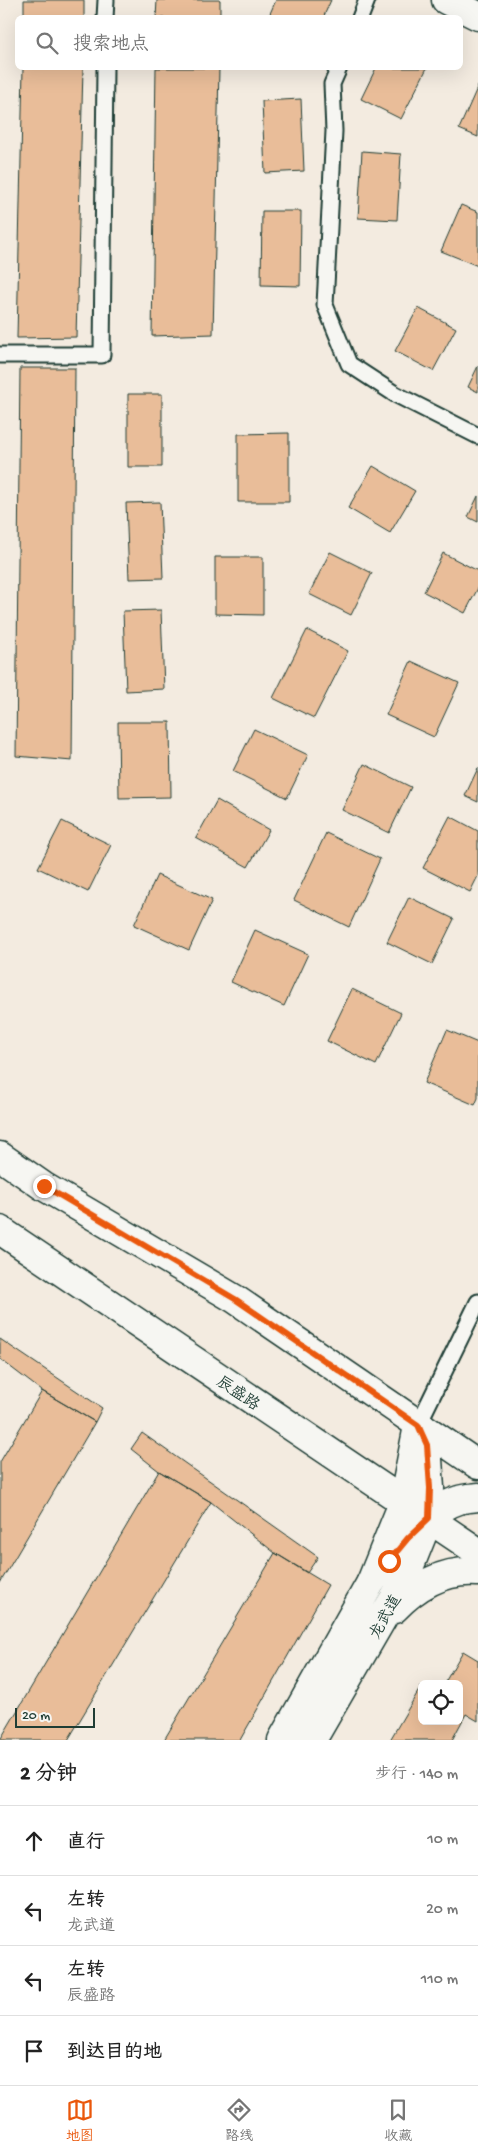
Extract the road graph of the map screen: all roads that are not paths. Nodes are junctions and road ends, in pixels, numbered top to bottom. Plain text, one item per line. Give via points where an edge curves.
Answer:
1 (106, 0) edge
2 (367, 0) edge
3 (446, 0) edge
4 (105, 15) edge
5 (361, 15) edge
6 (478, 16) edge
7 (105, 70) edge
8 (338, 70) edge
9 (0, 355) edge
10 (478, 436) edge
11 (0, 1156) edge
12 (0, 1230) edge
13 (478, 1302) edge
14 (418, 1425) junction
15 (478, 1465) edge
16 (478, 1497) edge
17 (403, 1503) junction
18 (429, 1518) junction
19 (478, 1552) edge
20 (478, 1572) edge
21 (371, 1582) junction
22 (382, 1621) junction
23 (282, 1740) edge
24 (312, 1740) edge

1 - 4 lane
2 - 5 lane
3 - 6 main road
7 - 9 lane via 102,355
8 - 10 lane via 332,84 334,131 325,305 349,364 395,394
11 - 14 main road via 44,1186 235,1299
12 - 17 main road, 辰盛路
13 - 14 lane
14 - 15 main road
14 - 17 main road
14 - 18 main road, 龙武道 via 427,1445
16 - 18 main road via 459,1500
17 - 18 main road, 辰盛路
17 - 21 main road
18 - 19 main road, 辰盛路
18 - 21 main road
18 - 22 main road, 龙武道 via 403,1582
20 - 22 main road via 435,1578 404,1599
21 - 23 main road
22 - 24 main road, 龙武道

